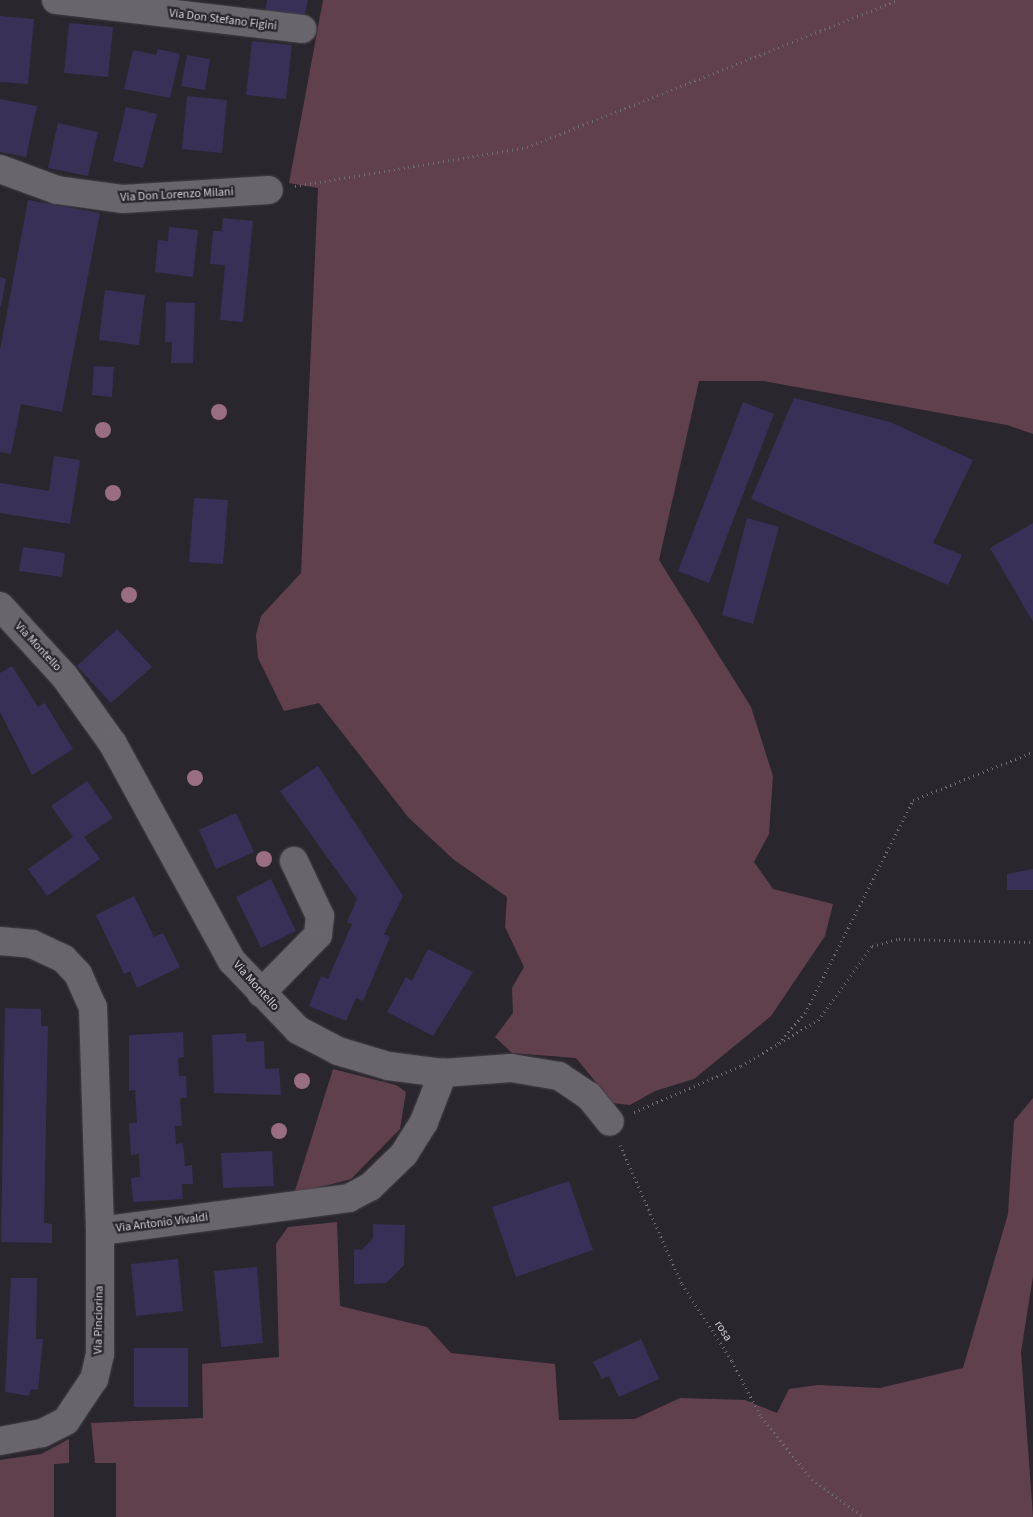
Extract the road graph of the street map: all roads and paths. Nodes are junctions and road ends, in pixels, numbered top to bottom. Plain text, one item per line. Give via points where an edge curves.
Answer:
1 (898, 0) edge
2 (68, 1) edge
3 (302, 29) dead end
4 (0, 168) edge
5 (269, 190) joint
6 (0, 606) edge
7 (1033, 752) edge
8 (294, 860) dead end
9 (0, 941) edge
10 (1033, 942) edge
11 (260, 993) junction
12 (776, 1045) junction
13 (443, 1073) junction
14 (610, 1122) junction
15 (100, 1230) junction
16 (0, 1441) edge
17 (864, 1517) edge

1 - 5 path via 526,147
2 - 3 street, Via Don Stefano Figini
4 - 5 street, Via Don Lorenzo Milani via 57,190 123,198
6 - 11 street, Via Montello via 65,677 113,744 232,961
7 - 12 path via 913,800 805,1013
8 - 11 street via 320,916 318,935
9 - 15 street, Via Antonio Vivaldi via 32,944 64,959 78,974 93,1007
10 - 12 path via 900,939 872,946 818,1020
11 - 13 street, Via Montello via 298,1030 338,1051 388,1066
12 - 14 path via 741,1066
13 - 14 street, Via Montello via 511,1068 559,1076 589,1096
13 - 15 street, Via Antonio Vivaldi via 424,1122 404,1154 370,1187 349,1198
14 - 17 path, rosa via 682,1284 732,1361 761,1417 812,1480
15 - 16 street, Via Pinciorina via 100,1354 94,1379 66,1421 42,1433

